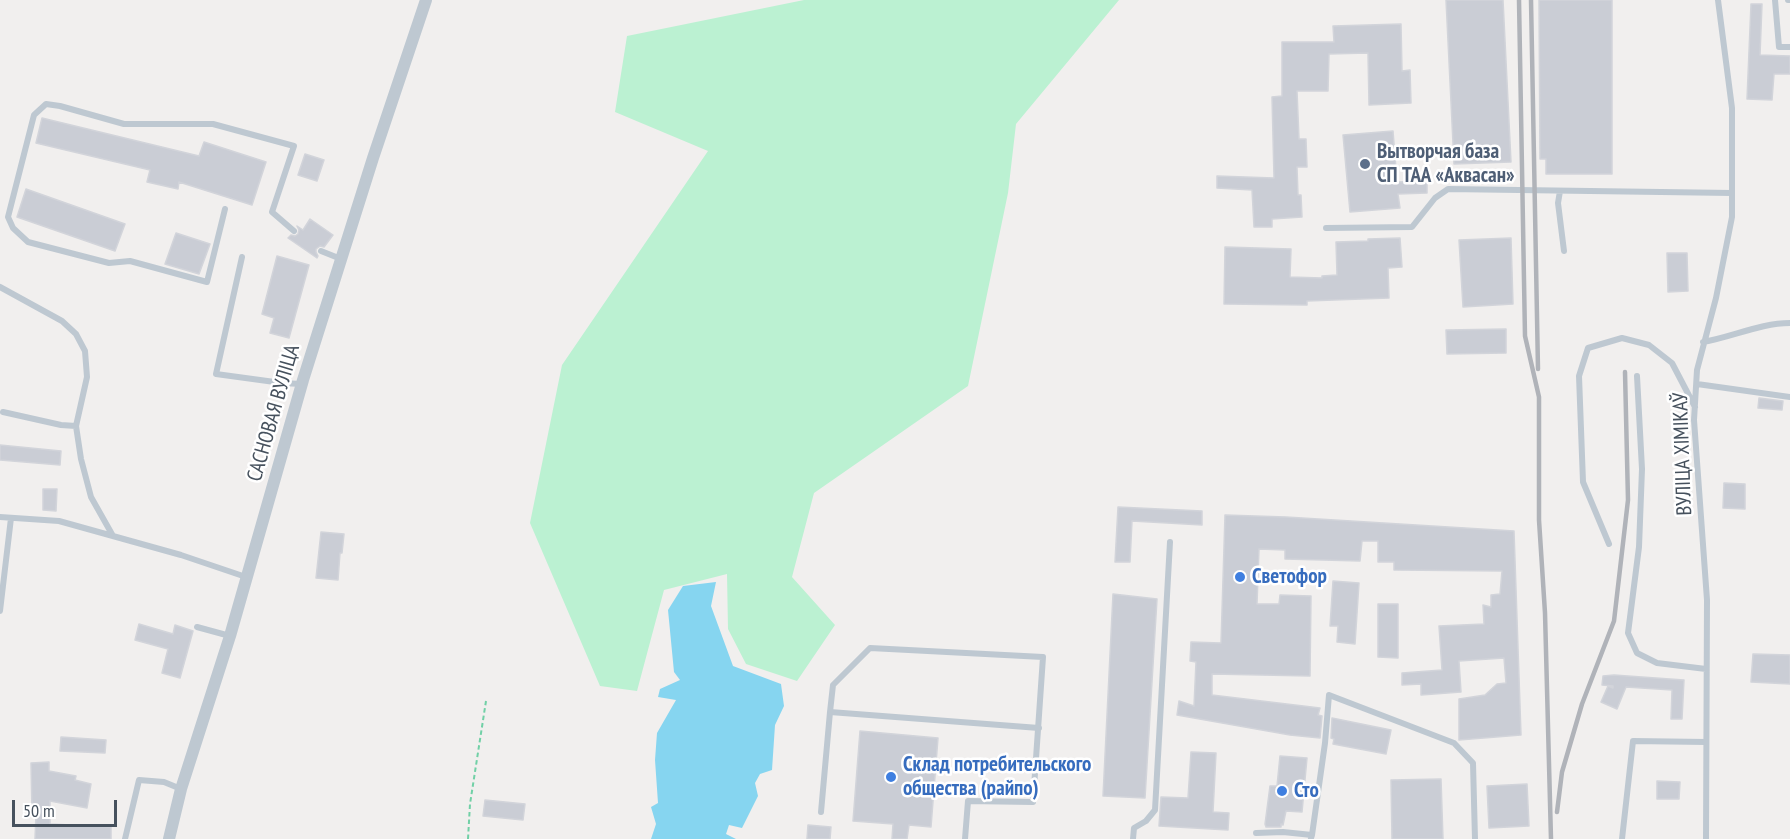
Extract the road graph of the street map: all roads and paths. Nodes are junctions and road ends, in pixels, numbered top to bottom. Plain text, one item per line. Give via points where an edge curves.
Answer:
1 (426, 0) edge
2 (1718, 0) edge
3 (1774, 0) edge
4 (1790, 47) edge
5 (1560, 191) junction
6 (1732, 193) junction
7 (225, 208) dead end
8 (1326, 228) dead end
9 (294, 231) dead end
10 (321, 251) dead end
11 (1564, 251) dead end
12 (242, 257) dead end
13 (341, 259) junction
14 (0, 286) edge
15 (1790, 323) edge
16 (1703, 342) junction
17 (1638, 376) dead end
18 (302, 384) junction
19 (1696, 384) junction
20 (1790, 397) edge
21 (1695, 408) junction
22 (3, 412) dead end
23 (76, 426) junction
24 (0, 517) edge
25 (11, 518) junction
26 (113, 536) junction
27 (1170, 542) dead end
28 (1609, 544) dead end
29 (246, 577) junction
30 (0, 610) edge
31 (197, 627) dead end
32 (230, 636) junction
33 (1706, 669) junction
34 (486, 701) dead end
35 (830, 711) junction
36 (1039, 728) junction
37 (1706, 742) junction
38 (181, 789) junction
39 (821, 812) dead end
40 (1256, 833) dead end
41 (1312, 837) edge
42 (125, 839) edge
43 (169, 839) edge
44 (468, 839) edge
45 (965, 839) edge
46 (1133, 839) edge
47 (1474, 839) edge
48 (1622, 839) edge
49 (1706, 839) edge

1 - 13 street, САСНОВАЯ ВУЛІЦА
2 - 6 lane, ВУЛІЦА ХІМІКАЎ via 1732,108
3 - 4 lane via 1779,47
5 - 6 lane
5 - 8 lane via 1448,189 1435,198 1412,227
5 - 11 lane
6 - 16 lane, ВУЛІЦА ХІМІКАЎ via 1732,217
7 - 9 lane via 207,282 130,261 109,263 28,242 8,217 34,115 46,104 124,124 213,124 294,146 272,212
10 - 13 lane
12 - 18 lane via 216,374
13 - 18 street, САСНОВАЯ ВУЛІЦА
14 - 23 lane via 62,321 76,334 85,351 87,377
15 - 16 lane
16 - 19 lane, ВУЛІЦА ХІМІКАЎ
17 - 33 lane via 1642,469 1639,547 1628,633 1637,653 1657,663
18 - 29 street, САСНОВАЯ ВУЛІЦА
19 - 20 lane
19 - 21 lane, ВУЛІЦА ХІМІКАЎ
21 - 28 lane via 1671,363 1649,345 1622,338 1588,348 1579,376 1583,482
21 - 33 lane, ВУЛІЦА ХІМІКАЎ via 1707,600
22 - 23 lane
23 - 26 lane via 91,497
24 - 25 lane
25 - 26 lane via 59,521
25 - 30 lane
26 - 29 lane
27 - 46 lane via 1155,810 1134,828
29 - 32 street, САСНОВАЯ ВУЛІЦА
31 - 32 lane
32 - 38 street, САСНОВАЯ ВУЛІЦА
33 - 37 lane, ВУЛІЦА ХІМІКАЎ
34 - 44 path
35 - 36 lane
35 - 36 lane via 833,685 870,648 1043,657
35 - 39 lane
36 - 45 lane via 1033,802 968,801
37 - 48 lane via 1634,741
37 - 49 lane, ВУЛІЦА ХІМІКАЎ
38 - 42 lane via 164,782 139,780
38 - 43 street, САСНОВАЯ ВУЛІЦА
40 - 41 lane
41 - 47 lane via 1329,695 1454,742 1473,763

